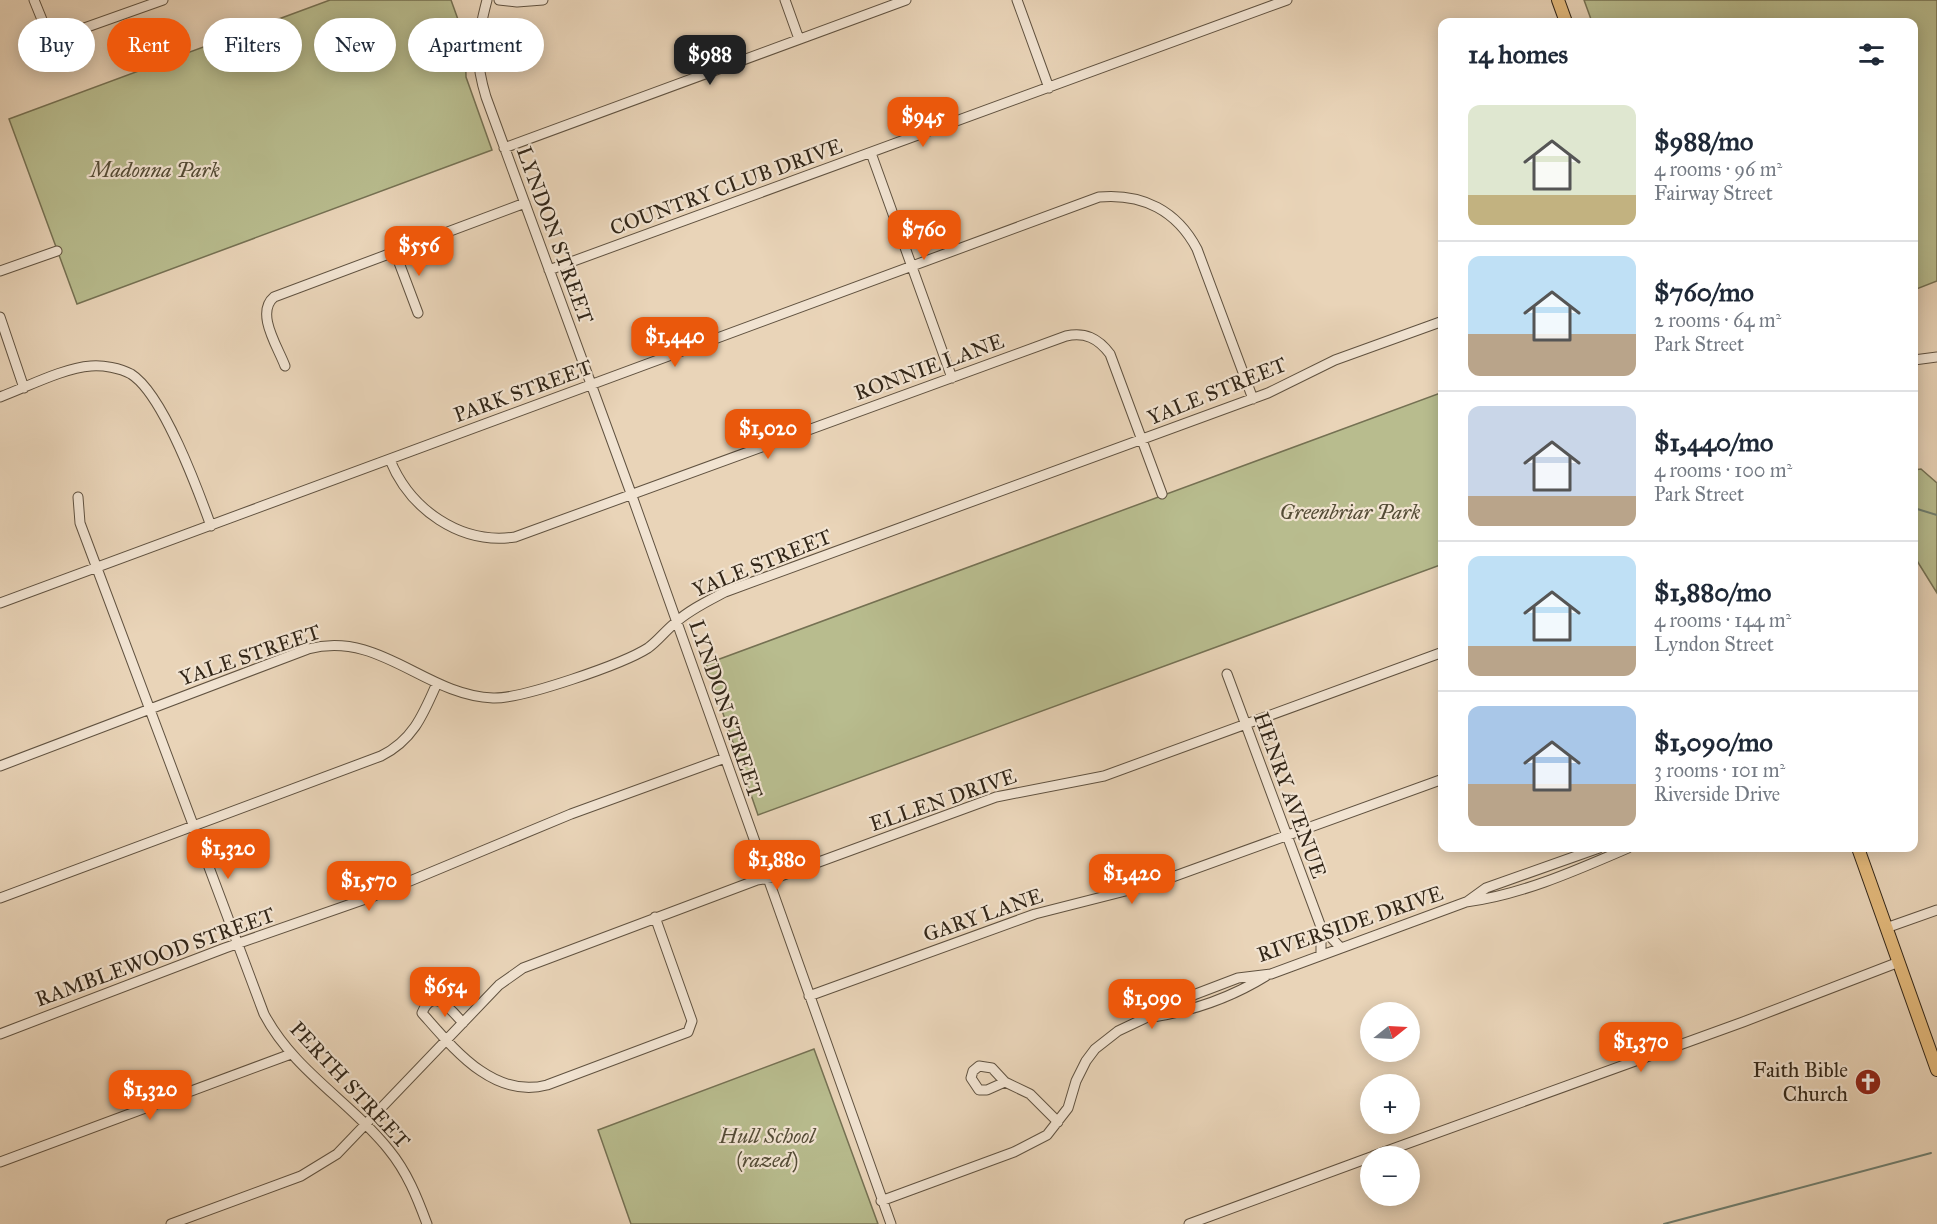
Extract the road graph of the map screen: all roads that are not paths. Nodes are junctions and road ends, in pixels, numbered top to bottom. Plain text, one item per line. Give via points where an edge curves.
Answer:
1 (34, 0) edge
2 (163, 0) edge
3 (487, 0) edge
4 (500, 0) edge
5 (543, 0) edge
6 (785, 0) edge
7 (906, 0) edge
8 (1017, 0) edge
9 (1287, 0) edge
10 (1558, 0) edge
11 (1565, 18) edge
12 (799, 39) junction
13 (1049, 87) junction
14 (504, 148) junction
15 (871, 153) junction
16 (525, 203) junction
17 (57, 251) dead end
18 (395, 252) junction
19 (912, 266) junction
20 (549, 270) junction
21 (0, 271) edge
22 (418, 313) dead end
23 (0, 316) edge
24 (1438, 323) edge
25 (1937, 357) edge
26 (1918, 359) edge
27 (285, 366) dead end
28 (952, 378) junction
29 (591, 385) junction
30 (24, 388) junction
31 (0, 397) edge
32 (1252, 399) junction
33 (1142, 440) junction
34 (390, 460) junction
35 (1162, 494) dead end
36 (632, 496) junction
37 (78, 497) dead end
38 (212, 526) junction
39 (97, 568) junction
40 (0, 603) edge
41 (676, 621) junction
42 (1438, 654) edge
43 (1227, 674) dead end
44 (437, 683) junction
45 (150, 710) junction
46 (1246, 724) junction
47 (725, 758) junction
48 (0, 766) edge
49 (1438, 781) edge
50 (194, 826) junction
51 (1286, 836) junction
52 (1588, 852) edge
53 (1617, 852) edge
54 (1859, 852) edge
55 (767, 878) junction
56 (0, 898) edge
57 (1466, 902) junction
58 (1937, 910) edge
59 (655, 917) junction
60 (1321, 927) junction
61 (1886, 928) junction
62 (237, 944) junction
63 (1340, 947) junction
64 (1321, 954) junction
65 (1899, 962) junction
66 (809, 996) junction
67 (464, 1023) junction
68 (0, 1034) edge
69 (447, 1041) junction
70 (1934, 1051) edge
71 (291, 1054) junction
72 (1937, 1070) edge
73 (1005, 1082) dead end
74 (1058, 1122) junction
75 (366, 1126) junction
76 (1402, 1146) edge
77 (1360, 1161) edge
78 (0, 1162) edge
79 (881, 1202) junction
80 (171, 1224) edge
81 (427, 1224) edge
82 (891, 1224) edge
83 (1189, 1224) edge

1 - 2 street via 51,36 64,36
3 - 14 street, LYNDON STREET via 479,31 477,64
4 - 5 street
6 - 12 street
7 - 12 street
8 - 13 street
9 - 13 street, COUNTRY CLUB DRIVE
10 - 11 main road
12 - 14 street
13 - 15 street, COUNTRY CLUB DRIVE
14 - 16 street, LYNDON STREET
15 - 19 street
15 - 20 street, COUNTRY CLUB DRIVE
16 - 18 street
16 - 20 street, LYNDON STREET
17 - 21 street
18 - 22 street
18 - 27 street via 270,300 266,318
19 - 28 street
19 - 29 street, PARK STREET
19 - 32 street, PARK STREET via 1100,197 1124,196 1146,201 1167,212 1191,238
20 - 29 street, LYNDON STREET
23 - 30 street
24 - 32 street, YALE STREET via 1335,360
25 - 26 street
28 - 33 street, RONNIE LANE via 1066,336 1092,337 1110,354
28 - 36 street, RONNIE LANE
29 - 34 street, PARK STREET
29 - 36 street, LYNDON STREET
30 - 31 street
30 - 38 street via 74,369 98,366 131,374 145,388 183,453
32 - 33 street, YALE STREET
33 - 35 street
33 - 41 street, YALE STREET via 732,590
34 - 36 street, RONNIE LANE via 402,486 420,507 457,529 485,537 523,535
34 - 38 street, PARK STREET
36 - 41 street, LYNDON STREET
37 - 39 street, PERTH STREET via 80,524
38 - 39 street, PARK STREET
39 - 40 street, PARK STREET
39 - 45 street, PERTH STREET
41 - 44 street, YALE STREET via 633,656 525,694 480,697
41 - 47 street, LYNDON STREET
42 - 46 street, ELLEN DRIVE
43 - 46 street, HENRY AVENUE
44 - 45 street, YALE STREET via 376,652 351,645 329,645 308,649
44 - 50 street via 415,729 392,751
45 - 48 street, YALE STREET
45 - 50 street, PERTH STREET
46 - 51 street, HENRY AVENUE
46 - 55 street, ELLEN DRIVE via 1104,776 996,797
47 - 55 street, LYNDON STREET
47 - 62 street, RAMBLEWOOD STREET via 571,814 374,896
49 - 51 street, GARY LANE
50 - 56 street
50 - 62 street, PERTH STREET
51 - 60 street, HENRY AVENUE
51 - 66 street, GARY LANE via 1153,884 1035,914
52 - 57 street, RIVERSIDE DRIVE via 1486,888
53 - 57 street, RIVERSIDE DRIVE via 1515,891
54 - 61 main road
55 - 59 street, ELLEN DRIVE
55 - 66 street, LYNDON STREET
57 - 63 street, RIVERSIDE DRIVE
58 - 61 street
59 - 67 street, ELLEN DRIVE via 523,968 499,985
59 - 69 street via 692,1021 688,1032 547,1085 526,1089 492,1079
60 - 63 street, HENRY AVENUE
60 - 64 street, HENRY AVENUE
61 - 65 main road
62 - 68 street, RAMBLEWOOD STREET
62 - 71 street, PERTH STREET via 264,1014
63 - 64 street, RIVERSIDE DRIVE
64 - 74 street, RIVERSIDE DRIVE via 1271,974 1238,978 1118,1030 1095,1049
65 - 70 main road
65 - 76 street
66 - 79 street, LYNDON STREET
67 - 69 street, ELLEN DRIVE
67 - 69 street via 444,1001 427,1004 422,1012
69 - 75 street, ELLEN DRIVE
70 - 72 main road
71 - 75 street, PERTH STREET
71 - 78 street
73 - 74 street via 1030,1094
74 - 79 street, RIVERSIDE DRIVE via 1047,1135 1026,1147
75 - 80 street, ELLEN DRIVE via 337,1154 301,1176
75 - 81 street, PERTH STREET via 408,1177
77 - 83 street
79 - 82 street, LYNDON STREET

